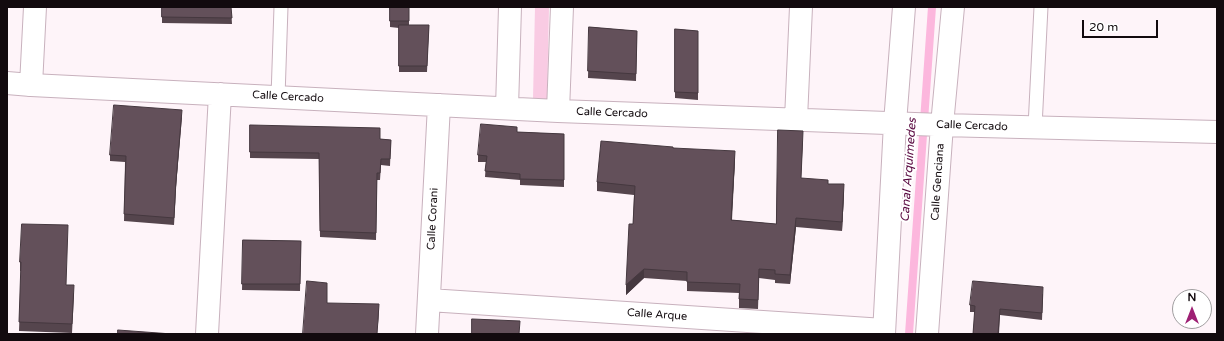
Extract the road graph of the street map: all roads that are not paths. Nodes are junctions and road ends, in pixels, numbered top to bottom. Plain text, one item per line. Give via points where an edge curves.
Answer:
1 (35, 7) edge
2 (281, 7) edge
3 (510, 7) edge
4 (562, 7) edge
5 (802, 7) edge
6 (904, 7) edge
7 (953, 7) edge
8 (1041, 7) edge
9 (7, 83) edge
10 (31, 85) junction
11 (220, 94) junction
12 (278, 97) junction
13 (439, 105) junction
14 (507, 108) junction
15 (558, 111) junction
16 (796, 120) junction
17 (901, 123) junction
18 (937, 125) junction
19 (1035, 127) junction
20 (1217, 132) edge
21 (429, 300) junction
22 (884, 332) edge
23 (207, 334) edge
24 (427, 334) edge
25 (927, 334) edge

1 - 10 street
2 - 12 lane
3 - 14 street
4 - 15 street
5 - 16 street
6 - 17 street
7 - 18 street, Calle Genciana
8 - 19 lane
9 - 10 street, Calle Cercado
10 - 11 street, Calle Cercado
11 - 12 street, Calle Cercado
11 - 23 street
12 - 13 street, Calle Cercado
13 - 14 street, Calle Cercado
13 - 21 street, Calle Corani
14 - 15 street, Calle Cercado
15 - 16 street, Calle Cercado
16 - 17 street, Calle Cercado
17 - 18 street, Calle Cercado
17 - 22 street
18 - 19 street, Calle Cercado
18 - 25 street, Calle Genciana
19 - 20 street, Calle Cercado
21 - 22 street, Calle Arque
21 - 24 street, Calle Corani

